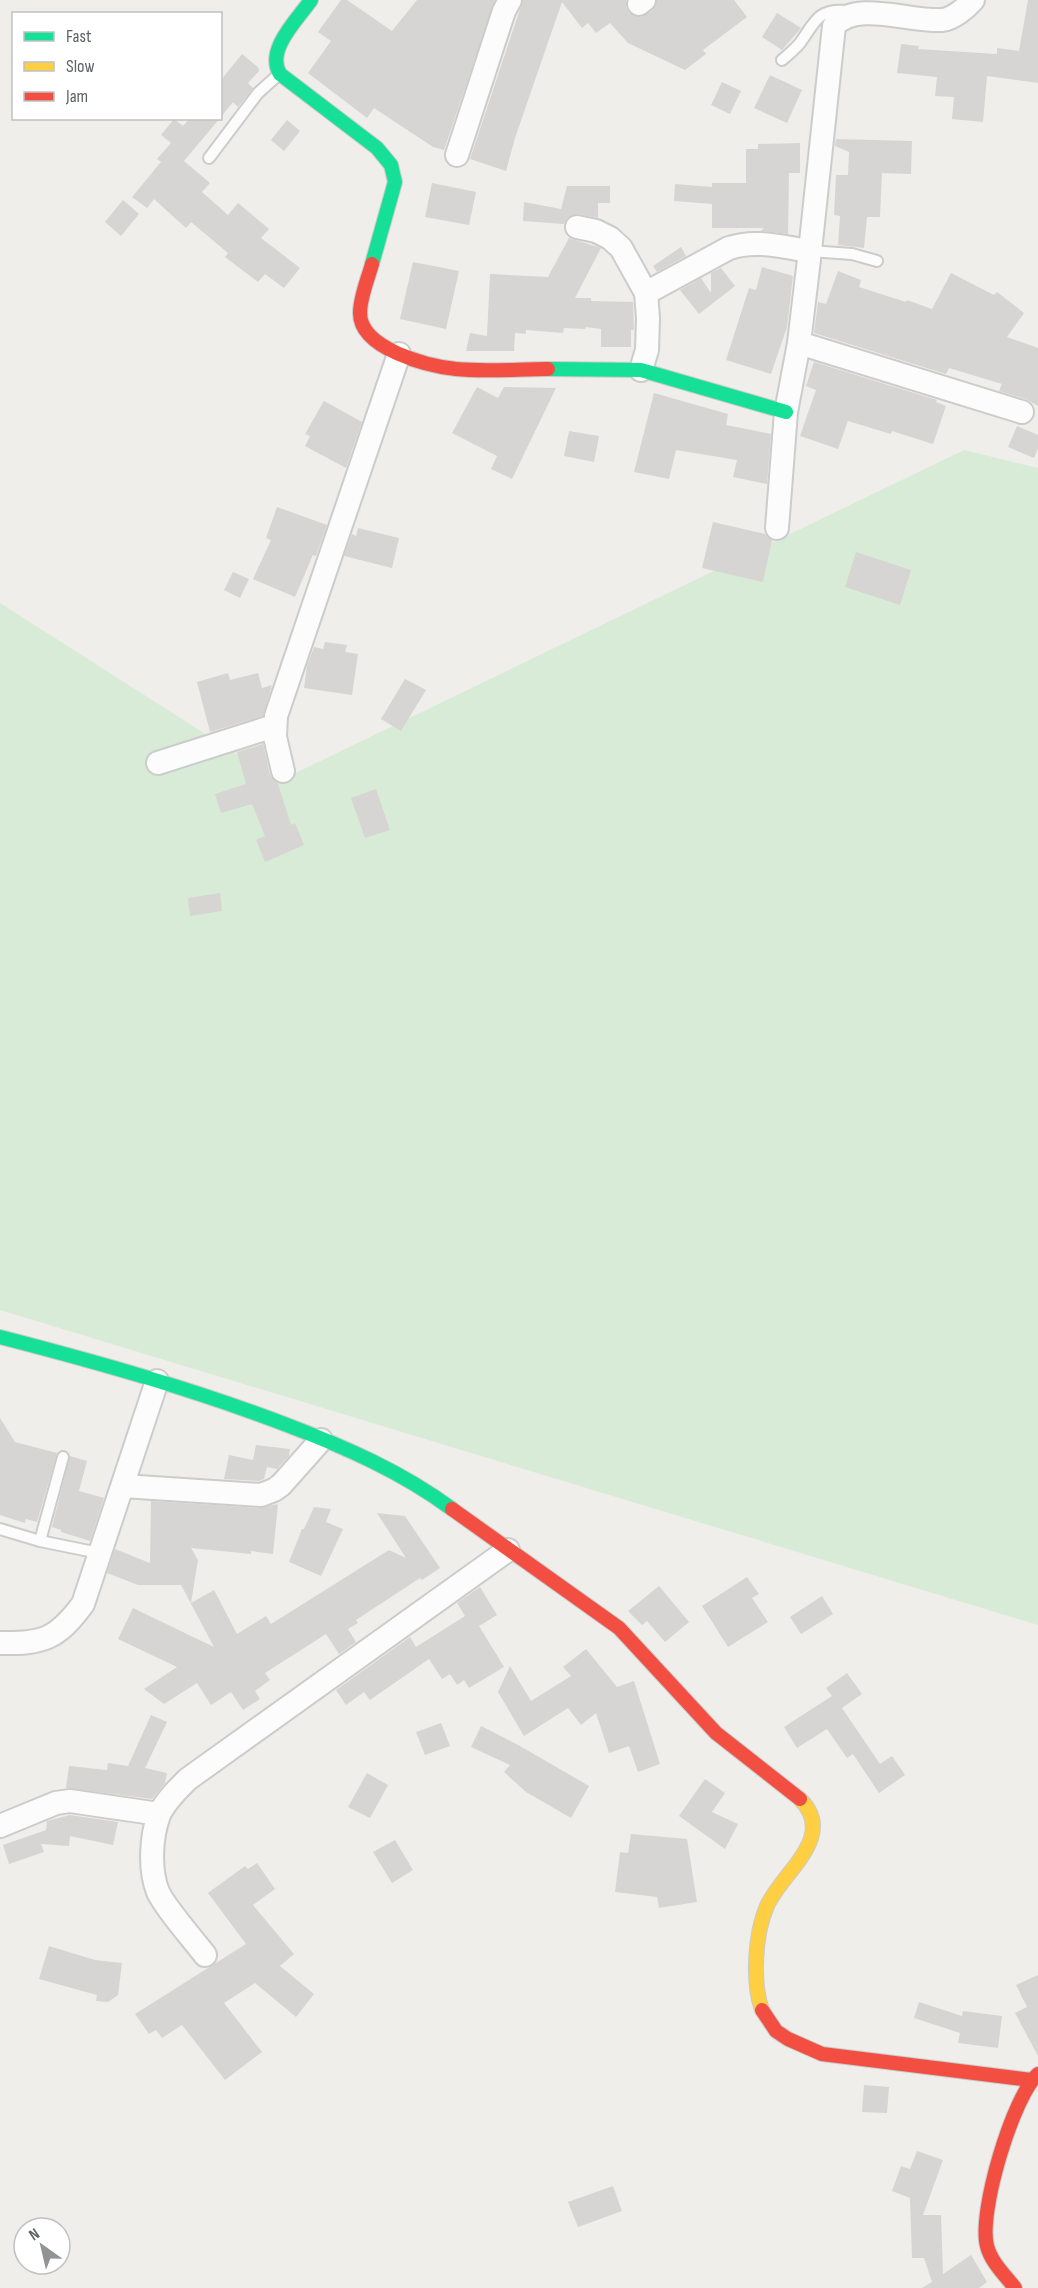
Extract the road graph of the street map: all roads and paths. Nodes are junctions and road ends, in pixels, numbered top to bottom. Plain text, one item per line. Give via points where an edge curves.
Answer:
1 (311, 0) edge
2 (510, 0) edge
3 (973, 0) edge
4 (847, 11) junction
5 (782, 60) dead end
6 (280, 74) junction
7 (457, 155) dead end
8 (209, 158) dead end
9 (577, 227) dead end
10 (810, 251) junction
11 (878, 261) dead end
12 (646, 293) junction
13 (799, 343) junction
14 (399, 354) junction
15 (641, 370) junction
16 (786, 412) junction
17 (1022, 412) dead end
18 (777, 528) dead end
19 (274, 726) junction
20 (158, 763) dead end
21 (283, 771) dead end
22 (0, 1337) edge
23 (157, 1381) junction
24 (321, 1440) junction
25 (63, 1457) dead end
26 (123, 1486) junction
27 (0, 1529) edge
28 (40, 1540) junction
29 (508, 1550) junction
30 (99, 1552) junction
31 (0, 1642) edge
32 (159, 1814) junction
33 (0, 1826) edge
34 (205, 1955) dead end
35 (1035, 2077) edge
36 (1015, 2288) edge

1 - 6 street via 275,59
2 - 7 street
3 - 4 street via 942,20 874,8
4 - 5 lane via 823,13
4 - 10 street via 834,26
6 - 8 lane via 258,93
6 - 14 street via 377,148 391,165 395,182 392,200 360,313 364,328 376,341
9 - 12 street via 596,231 621,248
10 - 11 lane via 852,254
10 - 12 street via 743,243
10 - 13 street
12 - 15 street via 646,350
13 - 16 street
13 - 17 street
14 - 15 street via 456,369
14 - 19 street
15 - 16 street
16 - 18 street
19 - 20 street
19 - 21 street
22 - 23 street
23 - 24 street via 248,1410
23 - 26 street
24 - 26 street via 281,1485 261,1495
24 - 29 street via 406,1479
25 - 28 lane
26 - 30 street
27 - 28 lane
28 - 30 lane
29 - 32 street via 188,1779
29 - 35 street via 576,1595 635,1642 712,1729 809,1810 813,1834 808,1849 775,1891 760,1930 756,1990 759,2008 774,2030 800,2047 822,2054
30 - 31 street via 83,1604 68,1625 36,1641
32 - 33 street via 70,1801
32 - 34 street via 152,1855 156,1884
35 - 36 street via 1022,2094 987,2201 986,2244

